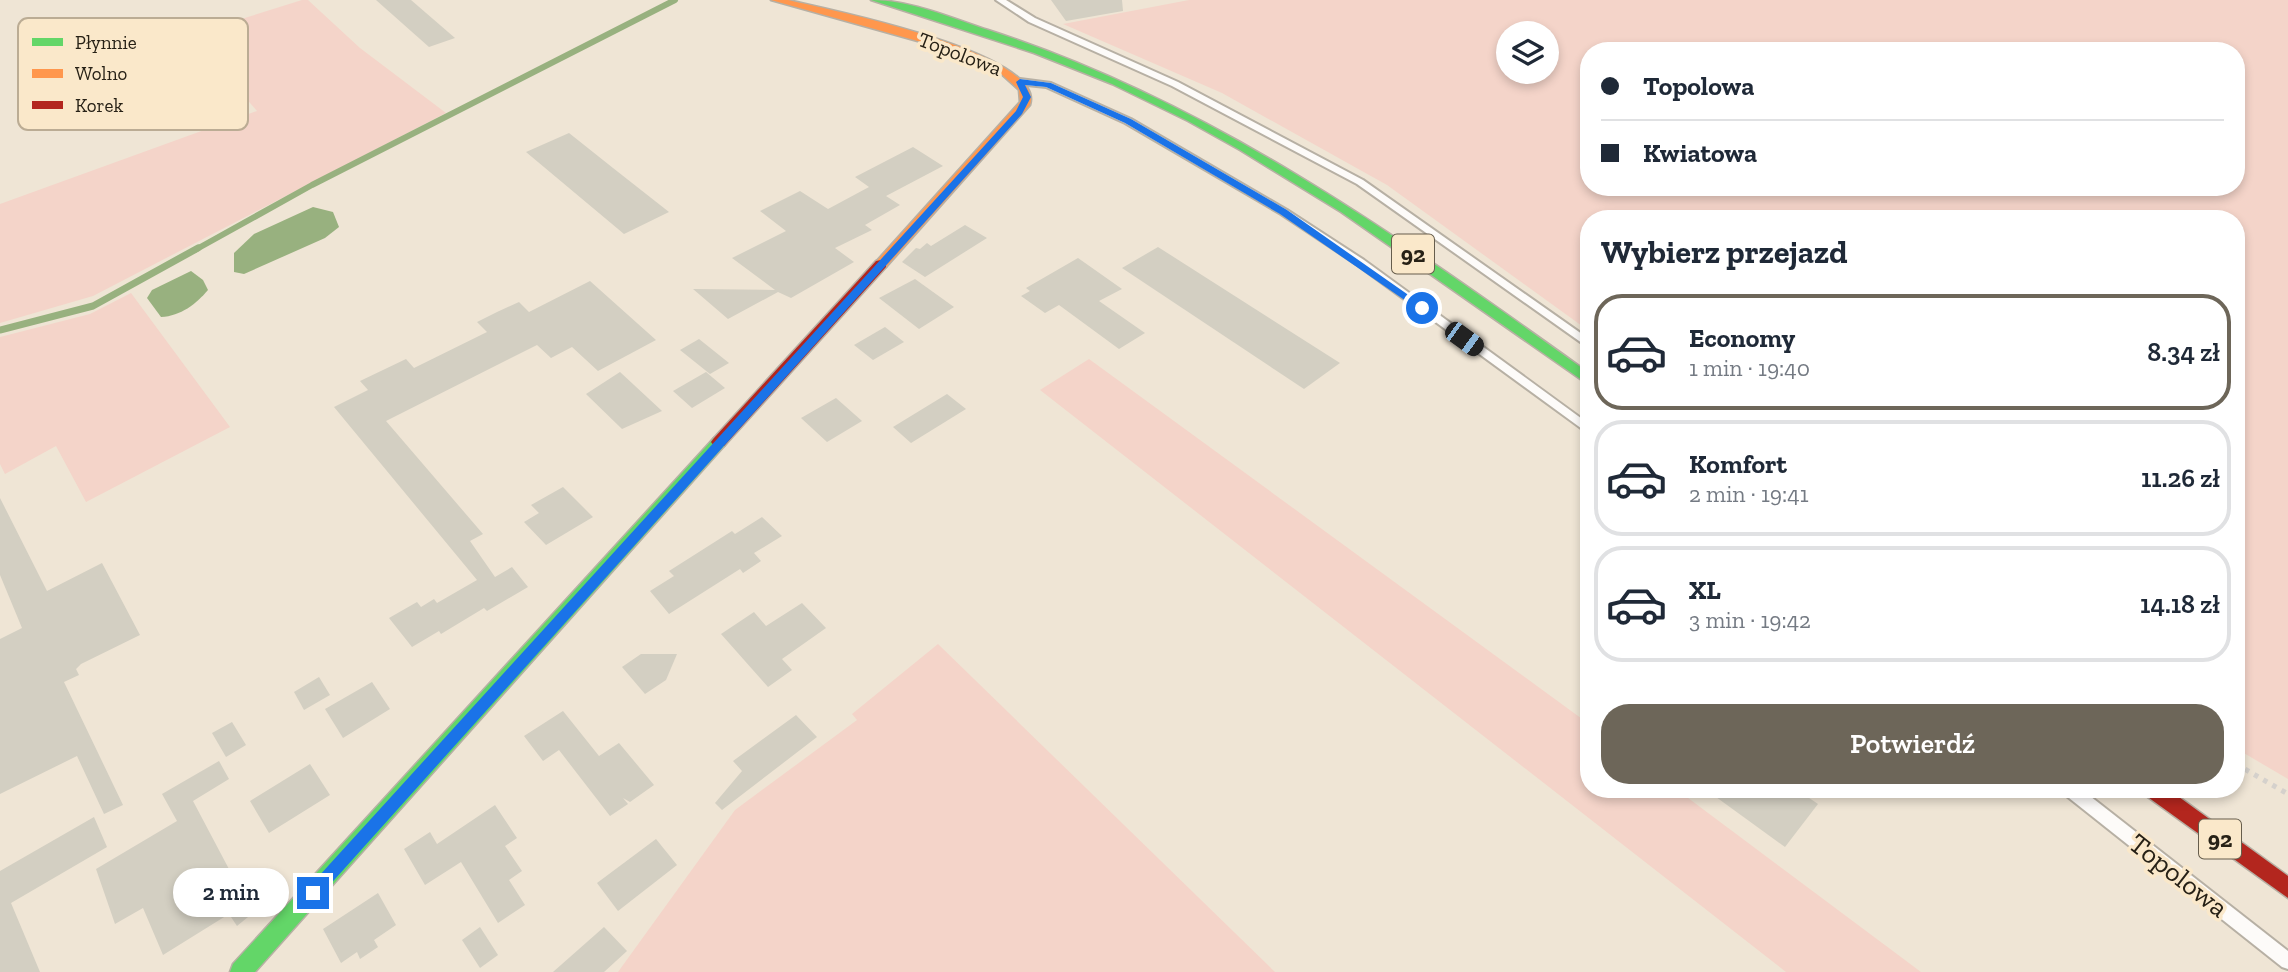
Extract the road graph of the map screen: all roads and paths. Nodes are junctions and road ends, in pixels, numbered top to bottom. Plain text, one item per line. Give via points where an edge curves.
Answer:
1 (776, 0) edge
2 (876, 0) edge
3 (1000, 0) edge
4 (1020, 82) junction
5 (1580, 338) edge
6 (1580, 374) edge
7 (1580, 423) edge
8 (2245, 769) edge
9 (2288, 794) edge
10 (2080, 798) edge
11 (2164, 798) edge
12 (2288, 888) edge
13 (2288, 961) edge
14 (241, 972) edge

1 - 4 street, Topolowa via 934,42 999,66
2 - 6 street, 92 via 1039,53 1230,138 1390,237
3 - 5 lane via 1032,20 1175,84 1360,182
4 - 7 lane, Topolowa via 1048,85 1128,121 1283,212 1360,262
4 - 14 street via 1027,97 1020,112
8 - 9 path
10 - 13 lane, Topolowa
11 - 12 street, 92

